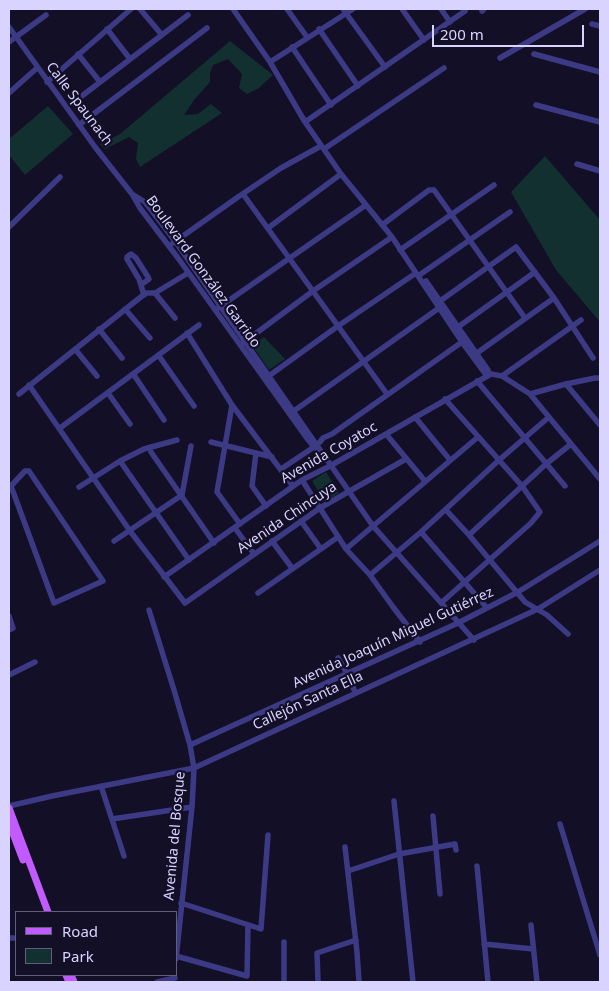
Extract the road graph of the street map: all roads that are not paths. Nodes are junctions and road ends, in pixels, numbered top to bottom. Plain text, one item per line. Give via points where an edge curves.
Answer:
1 (131, 9) edge
2 (140, 9) edge
3 (233, 9) edge
4 (287, 9) edge
5 (353, 9) edge
6 (402, 9) edge
7 (441, 9) edge
8 (585, 9) edge
9 (344, 11) edge
10 (465, 11) dead end
11 (188, 14) dead end
12 (46, 15) dead end
13 (450, 22) junction
14 (592, 24) dead end
15 (600, 26) edge
16 (9, 27) edge
17 (207, 28) dead end
18 (107, 29) junction
19 (320, 29) junction
20 (162, 35) junction
21 (16, 37) junction
22 (307, 37) junction
23 (424, 40) junction
24 (9, 42) edge
25 (292, 47) junction
26 (78, 54) junction
27 (534, 54) dead end
28 (500, 58) dead end
29 (130, 59) junction
30 (270, 62) junction
31 (385, 67) junction
32 (37, 68) junction
33 (444, 68) dead end
34 (600, 72) edge
35 (47, 82) junction
36 (100, 82) junction
37 (358, 86) junction
38 (9, 93) edge
39 (74, 102) dead end
40 (332, 104) junction
41 (536, 105) dead end
42 (305, 122) junction
43 (600, 122) edge
44 (79, 125) junction
45 (323, 148) junction
46 (577, 164) dead end
47 (600, 170) edge
48 (341, 174) junction
49 (60, 177) dead end
50 (494, 185) dead end
51 (132, 194) junction
52 (243, 194) junction
53 (366, 205) junction
54 (510, 212) dead end
55 (452, 215) junction
56 (382, 225) junction
57 (9, 227) edge
58 (268, 228) junction
59 (392, 237) junction
60 (470, 240) junction
61 (176, 241) junction
62 (169, 246) junction
63 (400, 250) junction
64 (290, 258) junction
65 (489, 266) junction
66 (535, 272) junction
67 (188, 273) junction
68 (418, 276) junction
69 (142, 284) junction
70 (313, 291) junction
71 (507, 292) junction
72 (155, 293) junction
73 (144, 295) junction
74 (554, 298) junction
75 (440, 300) junction
76 (218, 308) junction
77 (439, 308) junction
78 (125, 309) junction
79 (175, 318) dead end
80 (525, 318) junction
81 (581, 320) dead end
82 (199, 325) dead end
83 (338, 326) junction
84 (573, 326) junction
85 (458, 327) junction
86 (99, 329) junction
87 (187, 334) junction
88 (150, 338) dead end
89 (462, 342) junction
90 (242, 343) junction
91 (75, 349) junction
92 (477, 353) junction
93 (159, 356) junction
94 (122, 358) dead end
95 (593, 358) dead end
96 (363, 360) junction
97 (134, 374) junction
98 (489, 375) junction
99 (97, 376) dead end
100 (502, 376) junction
101 (267, 378) junction
102 (597, 378) edge
103 (477, 381) junction
104 (566, 384) junction
105 (29, 385) junction
106 (108, 393) junction
107 (19, 394) dead end
108 (387, 394) junction
109 (530, 394) junction
110 (446, 399) junction
111 (232, 404) junction
112 (194, 406) dead end
113 (291, 412) junction
114 (415, 417) junction
115 (549, 418) junction
116 (164, 420) dead end
117 (130, 424) dead end
118 (600, 426) edge
119 (60, 428) junction
120 (386, 434) junction
121 (478, 437) junction
122 (524, 439) junction
123 (178, 440) dead end
124 (211, 442) dead end
125 (571, 444) junction
126 (225, 445) junction
127 (191, 446) dead end
128 (317, 446) junction
129 (152, 452) dead end
130 (256, 453) junction
131 (272, 458) junction
132 (406, 459) junction
133 (450, 460) junction
134 (120, 461) junction
135 (498, 461) junction
136 (546, 464) junction
137 (330, 466) junction
138 (281, 469) junction
139 (600, 476) edge
140 (93, 477) junction
141 (302, 480) junction
142 (425, 481) junction
143 (293, 486) junction
144 (522, 486) junction
145 (565, 486) dead end
146 (10, 487) edge
147 (79, 487) dead end
148 (349, 492) junction
149 (182, 495) junction
150 (266, 506) junction
151 (320, 508) junction
152 (446, 510) junction
153 (156, 513) junction
154 (301, 522) junction
155 (237, 526) junction
156 (373, 526) junction
157 (130, 531) junction
158 (421, 532) junction
159 (469, 535) junction
160 (338, 537) junction
161 (114, 541) dead end
162 (272, 541) junction
163 (600, 541) edge
164 (214, 543) junction
165 (321, 549) junction
166 (346, 549) junction
167 (254, 554) junction
168 (396, 554) junction
169 (189, 560) junction
170 (490, 560) junction
171 (292, 568) junction
172 (600, 570) edge
173 (370, 575) junction
174 (164, 576) junction
175 (465, 583) junction
176 (518, 592) junction
177 (258, 593) dead end
178 (441, 603) junction
179 (487, 608) junction
180 (538, 609) junction
181 (149, 610) dead end
182 (9, 616) edge
183 (458, 623) junction
184 (9, 630) edge
185 (568, 634) dead end
186 (474, 640) junction
187 (420, 642) junction
188 (338, 658) dead end
189 (34, 662) dead end
190 (9, 675) edge
191 (348, 675) junction
192 (355, 692) junction
193 (190, 745) junction
194 (194, 768) junction
195 (101, 786) junction
196 (394, 801) dead end
197 (9, 807) edge
198 (192, 807) junction
199 (433, 816) dead end
200 (112, 819) junction
201 (560, 824) dead end
202 (12, 826) edge
203 (268, 835) dead end
204 (345, 847) dead end
205 (436, 847) junction
206 (456, 850) dead end
207 (399, 854) junction
208 (124, 856) dead end
209 (477, 866) dead end
210 (348, 871) junction
211 (440, 894) dead end
212 (181, 903) junction
213 (43, 911) edge
214 (48, 911) edge
215 (248, 925) junction
216 (531, 925) dead end
217 (178, 936) edge
218 (356, 940) junction
219 (284, 942) dead end
220 (484, 944) junction
221 (533, 949) junction
222 (600, 954) edge
223 (178, 959) edge
224 (174, 978) edge
225 (157, 982) edge
226 (284, 982) edge
227 (318, 982) edge
228 (359, 982) edge
229 (413, 982) edge
230 (488, 982) edge
231 (537, 982) edge

1 - 18 street
2 - 20 street
3 - 30 street
4 - 22 street
5 - 9 street
6 - 23 street
7 - 13 street
8 - 28 street
9 - 19 street
9 - 31 street
10 - 13 street
11 - 20 street
12 - 21 street
13 - 23 street
14 - 15 street
16 - 21 street, Calle Spaunach
17 - 44 street
18 - 26 street
18 - 29 street
19 - 22 street
19 - 37 street
20 - 29 street
21 - 24 street
21 - 32 street, Calle Spaunach
22 - 25 street
23 - 31 street
25 - 30 street
25 - 40 street
26 - 35 street
26 - 36 street
27 - 34 street
29 - 36 street
30 - 42 street
31 - 37 street
32 - 35 street, Calle Spaunach
32 - 38 street
33 - 45 street
35 - 44 street, Calle Spaunach
36 - 39 street
37 - 40 street
40 - 42 street
41 - 43 street
42 - 45 street
44 - 51 street, Calle Spaunach
45 - 48 street
45 - 52 street via 282,168
46 - 47 street
48 - 53 street
48 - 58 street
49 - 57 street
50 - 55 street
51 - 61 street, Boulevard González Garrido via 145,202
51 - 62 street, Boulevard González Garrido
52 - 58 street
52 - 61 street
53 - 56 street
53 - 64 street
54 - 60 street
55 - 56 street via 434,190 429,190
55 - 60 street
55 - 63 street
56 - 59 street
58 - 64 street
59 - 63 street
59 - 70 street
60 - 65 street
60 - 68 street
61 - 62 street
61 - 76 street, Boulevard González Garrido
62 - 67 street, Boulevard González Garrido
63 - 68 street
64 - 70 street
64 - 76 street
65 - 66 street via 516,247
65 - 71 street
65 - 75 street
66 - 71 street
66 - 74 street
67 - 72 street
67 - 76 street, Boulevard González Garrido
68 - 75 street via 426,281
68 - 77 street
68 - 83 street
69 - 69 street via 128,262 127,257 131,254 149,278
69 - 73 street via 140,287
70 - 83 street
70 - 90 street
71 - 80 street
71 - 85 street
72 - 73 street
72 - 79 street
73 - 78 street
74 - 80 street
74 - 84 street
75 - 85 street
76 - 90 street, Boulevard González Garrido
77 - 89 street
77 - 96 street
78 - 86 street
78 - 88 street
80 - 92 street
81 - 84 street
82 - 87 street
83 - 96 street
83 - 101 street
84 - 95 street
84 - 100 street
85 - 92 street
86 - 91 street
86 - 94 street
87 - 93 street
87 - 111 street
89 - 98 street
89 - 108 street
90 - 101 street, Boulevard González Garrido
91 - 99 street
91 - 105 street
92 - 98 street
93 - 97 street
93 - 112 street
96 - 108 street
96 - 113 street
97 - 106 street
97 - 116 street
98 - 100 street
98 - 103 street, Avenida Coyatoc
100 - 109 street
101 - 113 street, Boulevard González Garrido
102 - 104 street
103 - 110 street, Avenida Coyatoc
103 - 122 street
104 - 109 street
104 - 118 street
105 - 107 street
105 - 119 street
106 - 117 street
106 - 119 street
108 - 128 street
109 - 115 street
110 - 114 street, Avenida Coyatoc
110 - 121 street
111 - 126 street
111 - 131 street
113 - 128 street, Boulevard González Garrido
114 - 120 street, Avenida Coyatoc
114 - 133 street
115 - 122 street
115 - 125 street
119 - 140 street
120 - 132 street
120 - 137 street, Avenida Coyatoc
121 - 133 street
121 - 135 street
122 - 135 street
122 - 136 street
123 - 134 street via 144,449
124 - 126 street
125 - 136 street
125 - 139 street
126 - 130 street
126 - 155 street via 217,492
127 - 149 street
128 - 137 street, Boulevard González Garrido
128 - 138 street
129 - 149 street
130 - 131 street
130 - 150 street via 252,486
131 - 138 street
132 - 142 street
132 - 148 street, Avenida Chincuya
133 - 142 street
134 - 140 street
134 - 153 street
135 - 144 street
135 - 152 street
136 - 144 street
136 - 145 street
137 - 141 street, Avenida Coyatoc
137 - 148 street, Boulevard González Garrido
138 - 143 street
140 - 147 street
140 - 157 street
141 - 143 street, Avenida Coyatoc
141 - 151 street
142 - 156 street
143 - 150 street, Avenida Coyatoc
144 - 159 street
144 - 170 street via 540,512
146 - 146 street via 25,471 30,471 103,581 54,603
148 - 151 street, Avenida Chincuya
148 - 156 street, Boulevard González Garrido
149 - 153 street
149 - 164 street
150 - 155 street, Avenida Coyatoc
151 - 154 street, Avenida Chincuya
151 - 160 street
152 - 158 street
152 - 159 street
153 - 157 street
153 - 169 street
154 - 162 street, Avenida Chincuya
154 - 165 street
155 - 164 street, Avenida Coyatoc
155 - 167 street
156 - 166 street
156 - 168 street, Boulevard González Garrido
157 - 161 street
157 - 174 street
158 - 168 street
158 - 175 street
159 - 170 street
160 - 165 street
160 - 166 street
162 - 167 street, Avenida Chincuya
162 - 171 street
163 - 176 street, Avenida Joaquín Miguel Gutiérrez
164 - 169 street, Avenida Coyatoc
165 - 171 street
166 - 173 street
167 - 174 street, Avenida Chincuya via 185,603
168 - 173 street
168 - 178 street, Boulevard González Garrido
169 - 174 street, Avenida Coyatoc
170 - 175 street
170 - 176 street
171 - 177 street
172 - 180 street, Callejón Santa Ella
173 - 187 street
175 - 178 street
175 - 179 street
176 - 179 street, Avenida Joaquín Miguel Gutiérrez
176 - 180 street
178 - 183 street, Boulevard González Garrido
179 - 183 street, Avenida Joaquín Miguel Gutiérrez
180 - 185 street
180 - 186 street, Callejón Santa Ella
181 - 193 street, Avenida del Bosque
182 - 184 street via 13,628
183 - 186 street, Boulevard González Garrido
183 - 187 street, Avenida Joaquín Miguel Gutiérrez
186 - 192 street, Callejón Santa Ella
187 - 191 street, Avenida Joaquín Miguel Gutiérrez
188 - 191 street
189 - 190 street
191 - 192 street
191 - 193 street, Avenida Joaquín Miguel Gutiérrez
192 - 194 street, Callejón Santa Ella
193 - 194 street, Avenida del Bosque
194 - 195 street, Callejón Santa Ella
194 - 198 street, Avenida del Bosque
195 - 197 street, Callejón Santa Ella
195 - 200 street
196 - 207 street
197 - 202 main road
198 - 200 street
198 - 212 street, Avenida del Bosque
199 - 205 street
200 - 208 street
201 - 222 street
202 - 213 main road
202 - 214 main road
203 - 215 street via 261,930
204 - 210 street
205 - 206 street via 455,844
205 - 207 street
205 - 211 street
207 - 210 street
207 - 229 street
209 - 220 street
210 - 218 street
212 - 215 street
212 - 217 street, Avenida del Bosque
215 - 223 street via 247,976
216 - 221 street
218 - 227 street via 317,953
218 - 228 street
219 - 226 street
220 - 221 street
220 - 230 street
221 - 231 street
224 - 225 street

